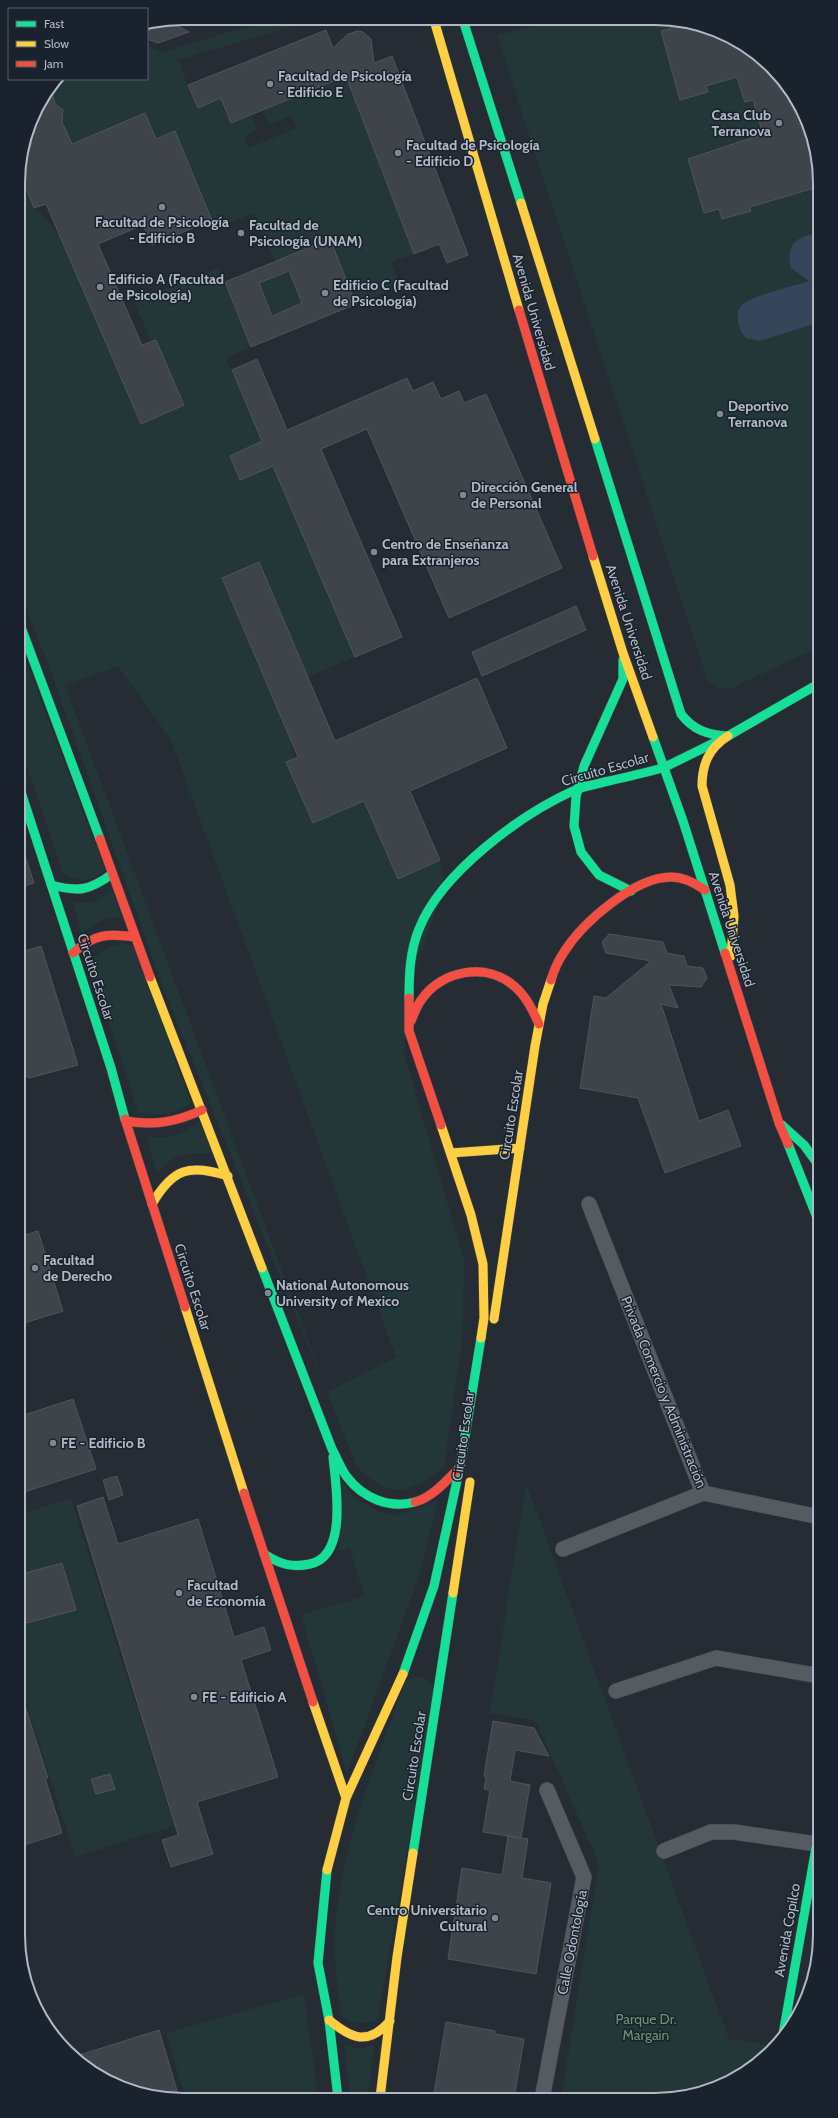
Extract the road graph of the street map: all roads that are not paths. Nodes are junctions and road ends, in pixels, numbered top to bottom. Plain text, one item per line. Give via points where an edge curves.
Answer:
1 (435, 25) edge
2 (465, 25) edge
3 (25, 639) edge
4 (623, 652) junction
5 (813, 688) edge
6 (728, 736) junction
7 (663, 768) junction
8 (576, 789) junction
9 (25, 804) edge
10 (112, 874) junction
11 (51, 885) junction
12 (705, 890) junction
13 (631, 891) junction
14 (135, 936) junction
15 (73, 954) junction
16 (730, 969) junction
17 (539, 1024) junction
18 (409, 1031) junction
19 (202, 1110) junction
20 (126, 1121) junction
21 (779, 1123) junction
22 (520, 1148) junction
23 (450, 1153) junction
24 (813, 1157) edge
25 (228, 1176) junction
26 (152, 1204) junction
27 (589, 1204) dead end
28 (813, 1208) edge
29 (492, 1329) dead end
30 (332, 1449) junction
31 (460, 1467) junction
32 (472, 1470) dead end
33 (703, 1493) junction
34 (813, 1516) edge
35 (563, 1549) dead end
36 (264, 1554) junction
37 (418, 1664) dead end
38 (406, 1667) junction
39 (431, 1667) dead end
40 (441, 1675) junction
41 (813, 1675) edge
42 (616, 1691) dead end
43 (547, 1790) dead end
44 (346, 1798) junction
45 (813, 1843) edge
46 (664, 1851) dead end
47 (813, 1866) edge
48 (329, 2020) junction
49 (390, 2021) junction
50 (785, 2025) edge
51 (337, 2093) edge
52 (381, 2093) edge
53 (543, 2093) edge

1 - 4 street, Avenida Universidad via 568,476
2 - 6 street via 682,714 689,724 703,733
3 - 10 street, Circuito Escolar
4 - 7 street, Avenida Universidad
4 - 8 street via 623,679
5 - 6 street
6 - 7 street, Circuito Escolar
6 - 16 street via 709,753 702,769 702,786 730,885 734,916
7 - 8 street, Circuito Escolar
7 - 12 street, Avenida Universidad
8 - 13 street via 573,822 580,852 598,876
8 - 18 street, Circuito Escolar via 540,808 504,832 451,880 434,902 419,929 409,968
9 - 11 street, Circuito Escolar
10 - 11 street via 96,887 83,890 69,890
10 - 14 street, Circuito Escolar
11 - 15 street, Circuito Escolar
12 - 13 street, Circuito Escolar via 690,880 673,876 651,880
12 - 16 street, Avenida Universidad
13 - 17 street, Circuito Escolar via 592,920 564,952 555,970
14 - 15 street via 112,933 98,935 84,942
14 - 19 street, Circuito Escolar
15 - 20 street, Circuito Escolar
16 - 21 street, Avenida Universidad
17 - 18 street via 535,1011 520,989 498,975 476,971 454,975 426,992 414,1010
17 - 22 street, Circuito Escolar
18 - 23 street, Circuito Escolar
19 - 20 street via 178,1122 143,1125
19 - 25 street, Circuito Escolar
20 - 26 street, Circuito Escolar
21 - 24 street via 804,1145
21 - 28 street, Avenida Universidad
22 - 23 street
22 - 29 street, Circuito Escolar
23 - 31 street, Circuito Escolar via 471,1215 483,1264 484,1318
25 - 26 street via 206,1169 181,1170 171,1177
25 - 30 street, Circuito Escolar
26 - 36 street, Circuito Escolar
27 - 33 street, Privada Comercio y Administración
30 - 31 street, Circuito Escolar via 346,1476 361,1492 378,1501 401,1506 422,1500
30 - 36 street via 336,1511 329,1551 322,1560 300,1567 286,1567
31 - 38 street, Circuito Escolar via 434,1586
32 - 40 street, Circuito Escolar
33 - 34 street, Privada Comercio y Administración
33 - 35 street
36 - 44 street, Circuito Escolar
37 - 38 street
38 - 44 street, Circuito Escolar
39 - 40 street
40 - 49 street, Circuito Escolar
41 - 42 street via 716,1658
43 - 53 street, Calle Odontología via 584,1877
44 - 48 street, Circuito Escolar via 327,1872 318,1963
45 - 46 street via 734,1832 711,1832
47 - 50 street, Avenida Copilco
48 - 49 street via 346,2034 362,2038 378,2034
48 - 51 street, Circuito Escolar
49 - 52 street, Circuito Escolar

